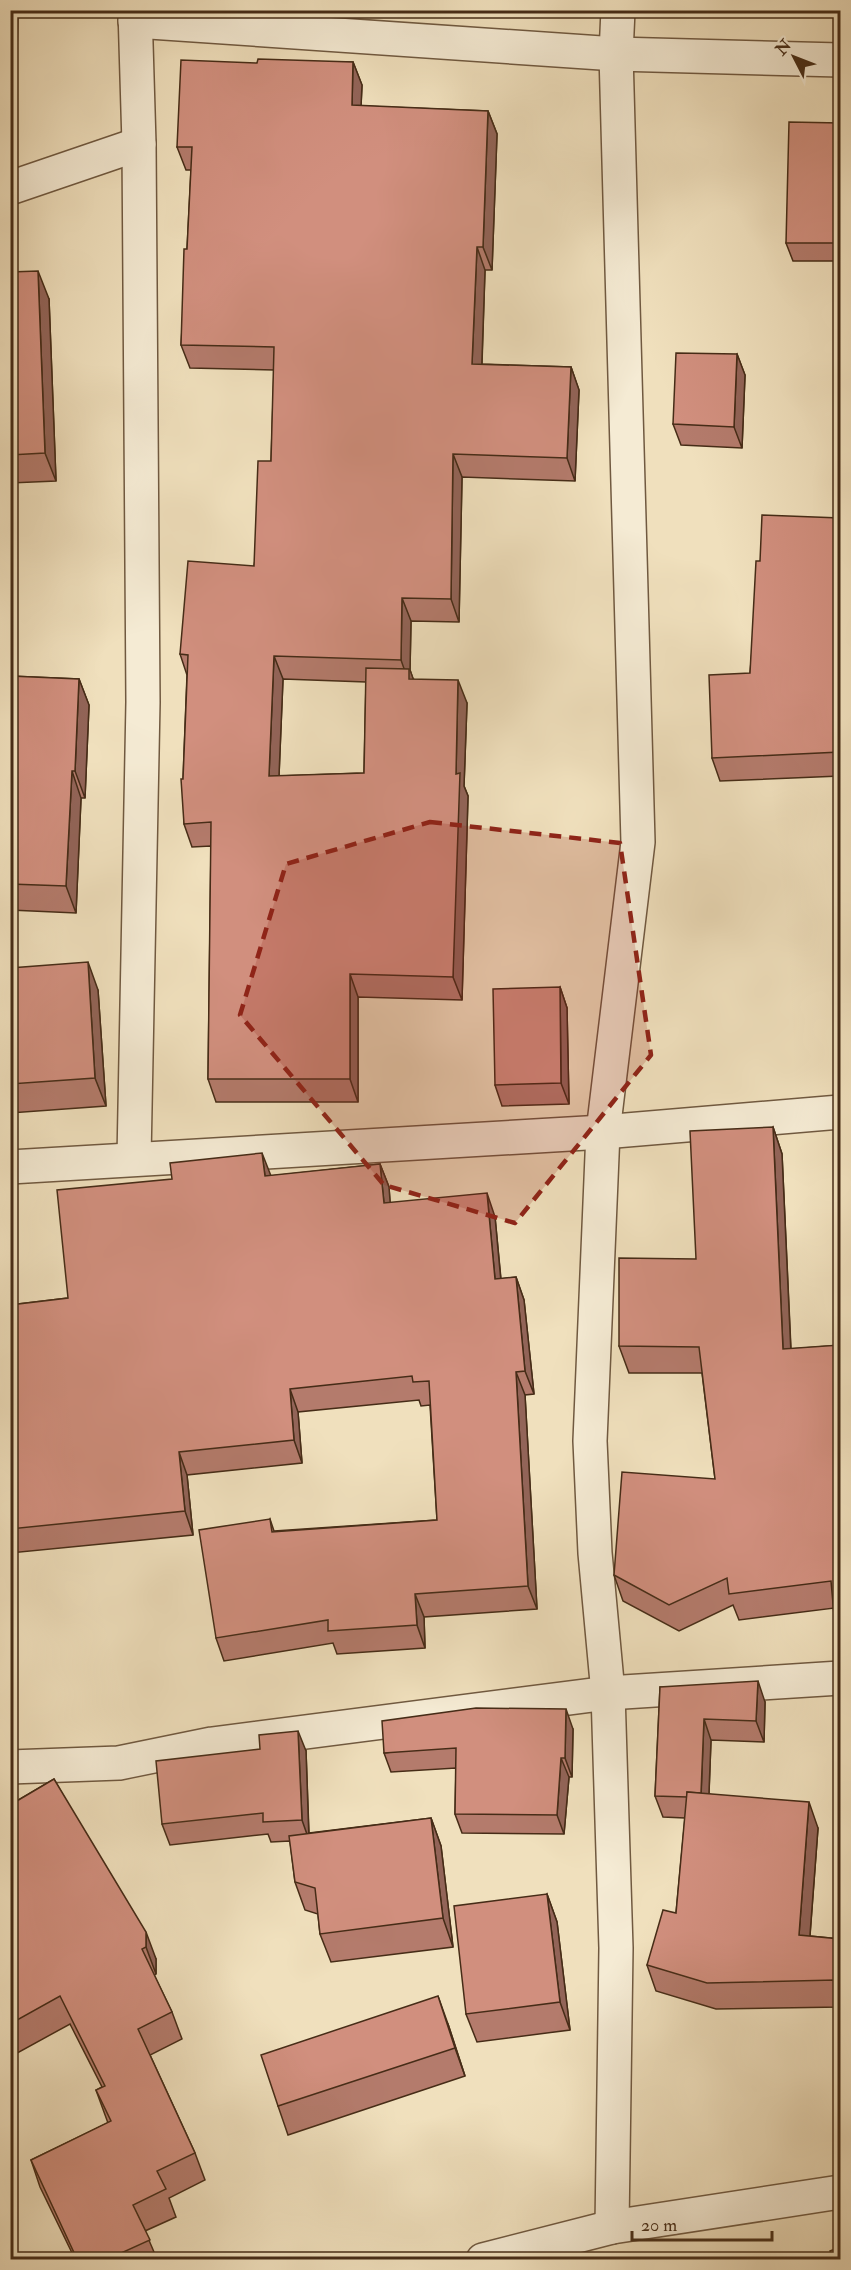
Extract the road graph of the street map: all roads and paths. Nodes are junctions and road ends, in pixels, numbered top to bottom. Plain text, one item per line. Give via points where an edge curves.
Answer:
1 (618, 10) edge
2 (135, 16) edge
3 (615, 54) junction
4 (840, 60) edge
5 (139, 144) junction
6 (10, 188) edge
7 (840, 1113) edge
8 (603, 1132) junction
9 (134, 1158) junction
10 (10, 1167) edge
11 (840, 1678) edge
12 (608, 1694) junction
13 (10, 1767) edge
14 (840, 2192) edge
15 (612, 2227) junction
16 (483, 2259) edge

1 - 3 street
2 - 3 street
2 - 5 street
3 - 4 street
3 - 8 street via 638,842
5 - 6 street
5 - 9 street via 143,702
7 - 8 street
8 - 9 street
8 - 12 street via 590,1441
9 - 10 street
11 - 12 street
12 - 13 street via 212,1744 119,1762
12 - 15 street via 616,1948
14 - 15 street
15 - 16 street

